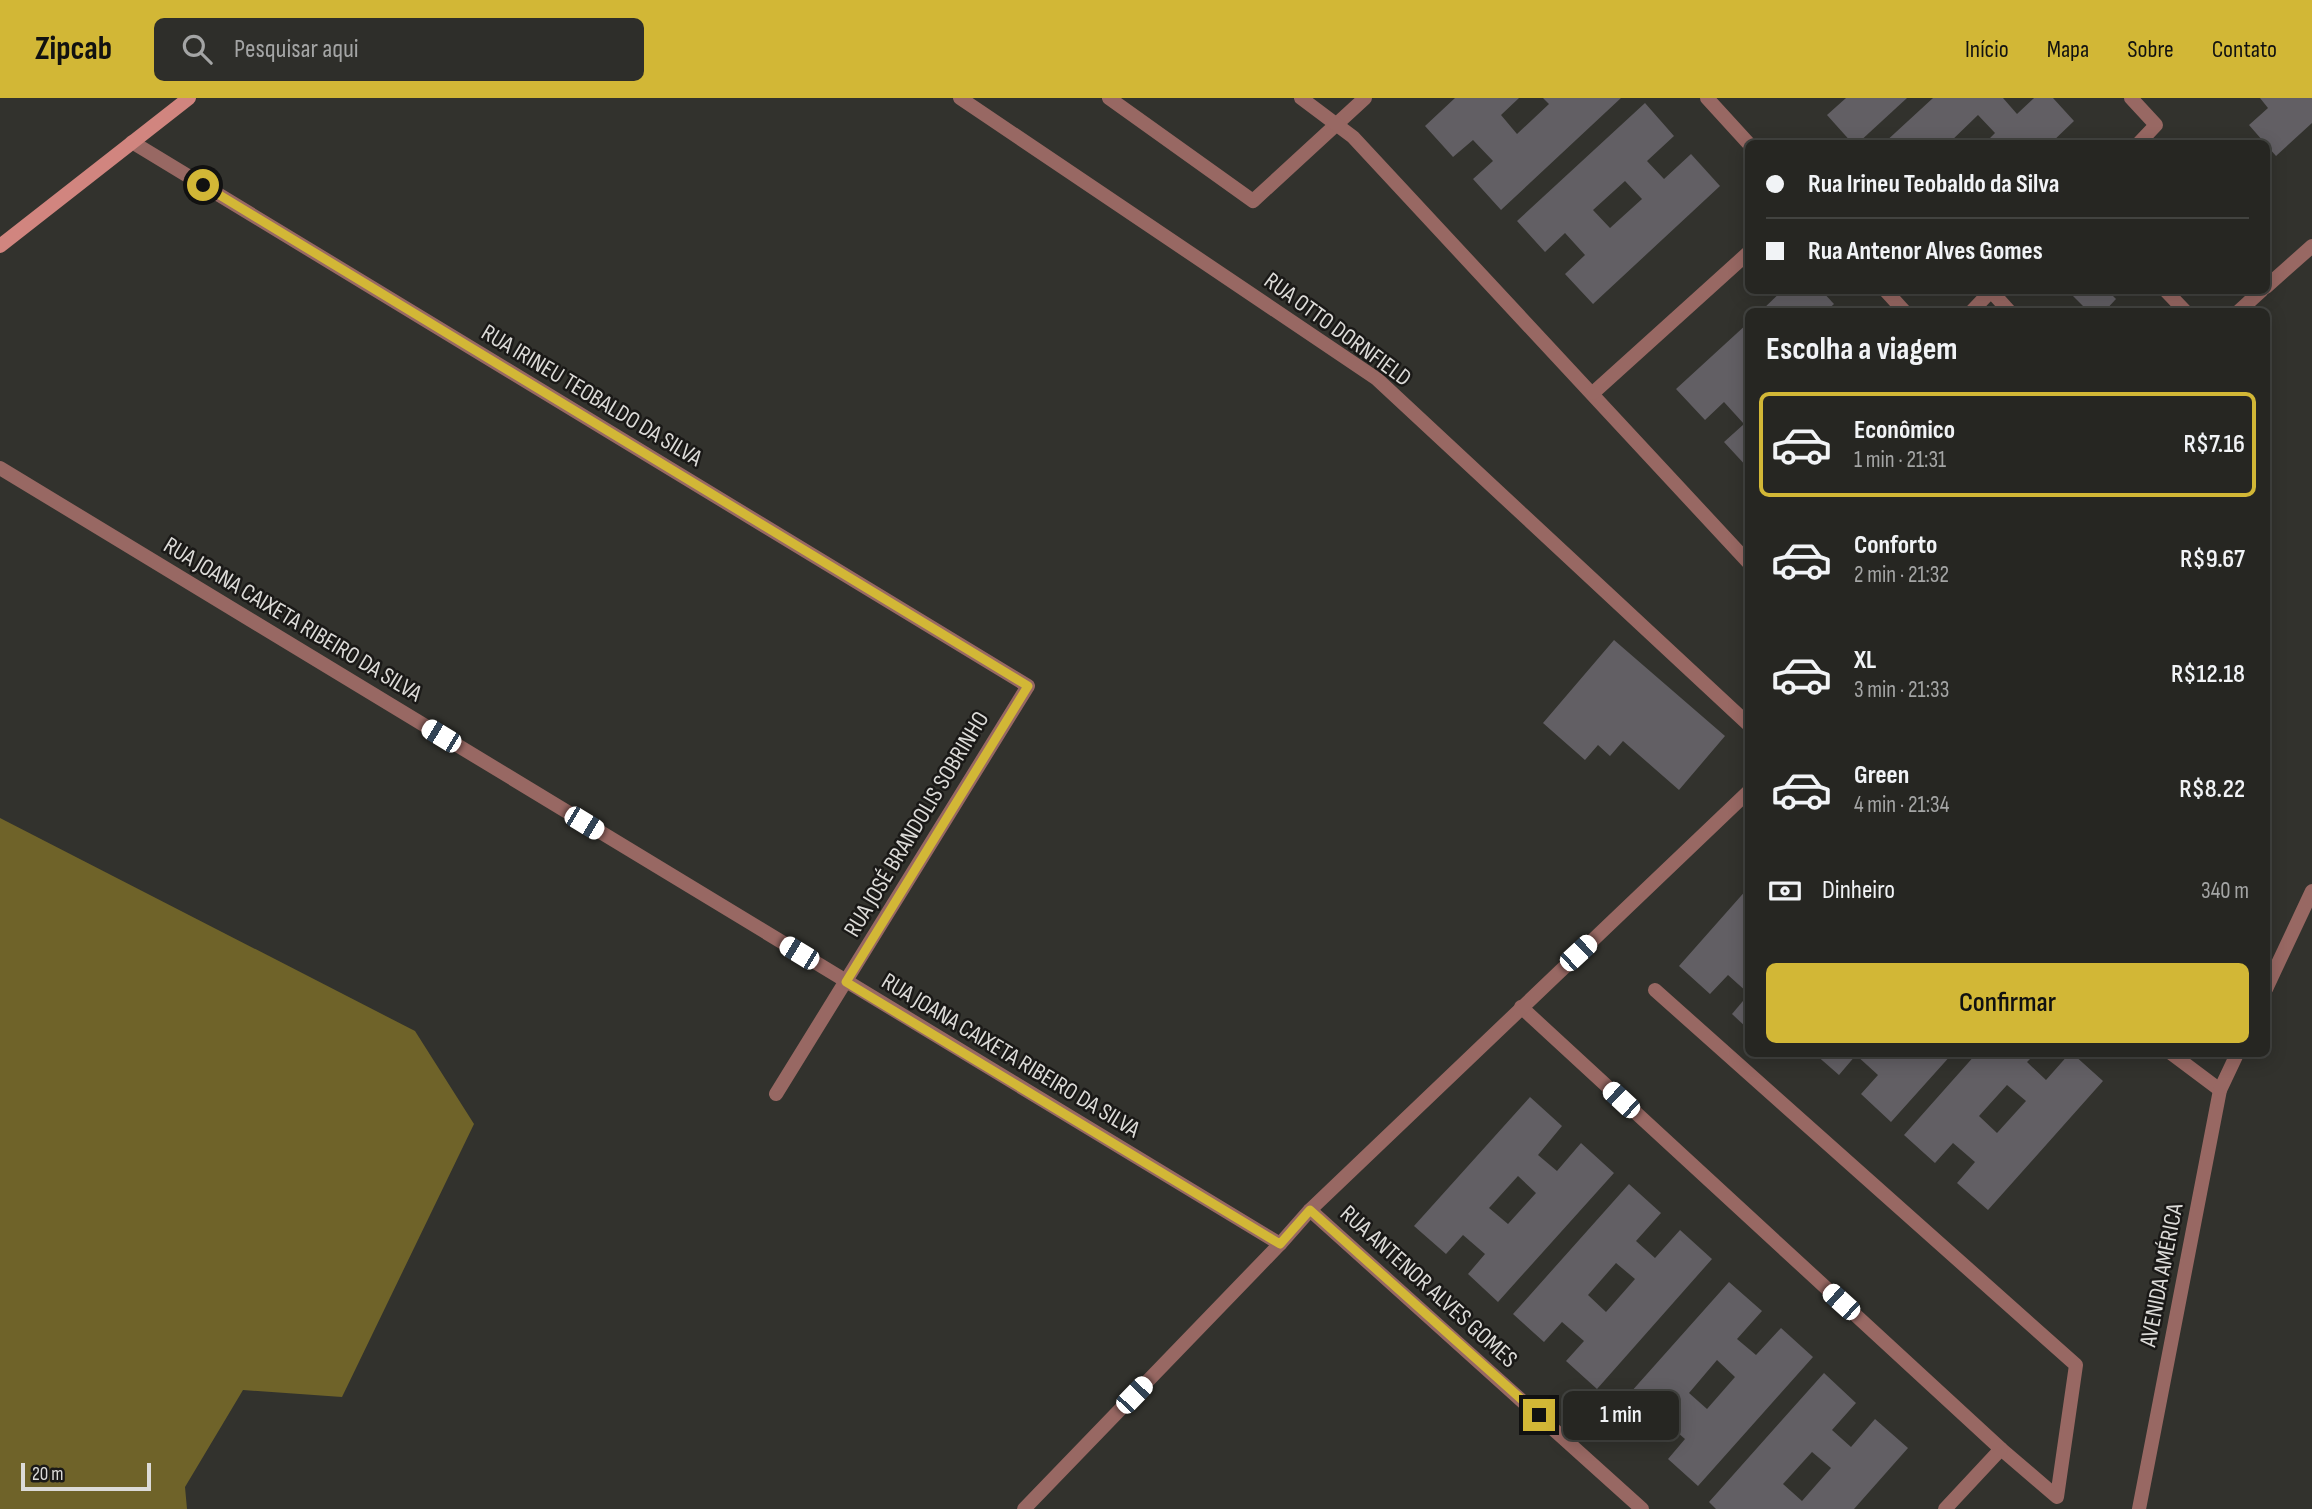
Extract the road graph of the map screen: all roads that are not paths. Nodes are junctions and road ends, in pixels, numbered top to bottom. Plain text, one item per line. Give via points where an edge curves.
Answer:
1 (189, 98) edge
2 (960, 98) edge
3 (1109, 98) edge
4 (1301, 98) edge
5 (1365, 98) edge
6 (1707, 98) edge
7 (2131, 98) edge
8 (1337, 124) junction
9 (1745, 140) edge
10 (2142, 140) edge
11 (132, 142) junction
12 (0, 246) edge
13 (2312, 246) edge
14 (1745, 256) edge
15 (2270, 283) edge
16 (1889, 294) edge
17 (1988, 294) edge
18 (1994, 294) edge
19 (2169, 294) edge
20 (2258, 294) edge
21 (1901, 308) edge
22 (1975, 308) edge
23 (2006, 308) edge
24 (2182, 308) edge
25 (2242, 308) edge
26 (1593, 393) junction
27 (0, 468) edge
28 (1745, 559) edge
29 (1028, 686) joint
30 (1745, 721) edge
31 (1745, 795) edge
32 (2311, 892) edge
33 (2270, 980) edge
34 (846, 982) junction
35 (1655, 990) dead end
36 (1521, 1007) junction
37 (2176, 1057) edge
38 (2236, 1057) edge
39 (2220, 1090) junction
40 (776, 1094) dead end
41 (1310, 1210) junction
42 (1280, 1244) junction
43 (2001, 1449) junction
44 (1024, 1509) edge
45 (1642, 1509) edge
46 (1945, 1509) edge
47 (2138, 1509) edge

1 - 11 street
2 - 30 street, RUA OTTO DORNFIELD via 1377,379
3 - 8 street via 1253,201
4 - 8 street
5 - 8 street
6 - 9 street
7 - 10 street via 2156,125
8 - 26 street
11 - 12 street
11 - 29 street, RUA IRINEU TEOBALDO DA SILVA
13 - 15 street
14 - 26 street
16 - 21 street
17 - 22 street
18 - 23 street
19 - 24 street
20 - 25 street
26 - 28 street
27 - 34 street, RUA JOANA CAIXETA RIBEIRO DA SILVA
29 - 34 street, RUA JOSÉ BRANDOLIS SOBRINHO
31 - 36 street
32 - 33 street
34 - 40 street, RUA JOSÉ BRANDOLIS SOBRINHO
34 - 42 street, RUA JOANA CAIXETA RIBEIRO DA SILVA
35 - 43 street via 2076,1365 2057,1497
36 - 41 street
36 - 43 street
37 - 39 street
38 - 39 street, AVENIDA AMÉRICA
39 - 47 street, AVENIDA AMÉRICA
41 - 42 street
41 - 45 street, RUA ANTENOR ALVES GOMES
42 - 44 street
43 - 46 street

